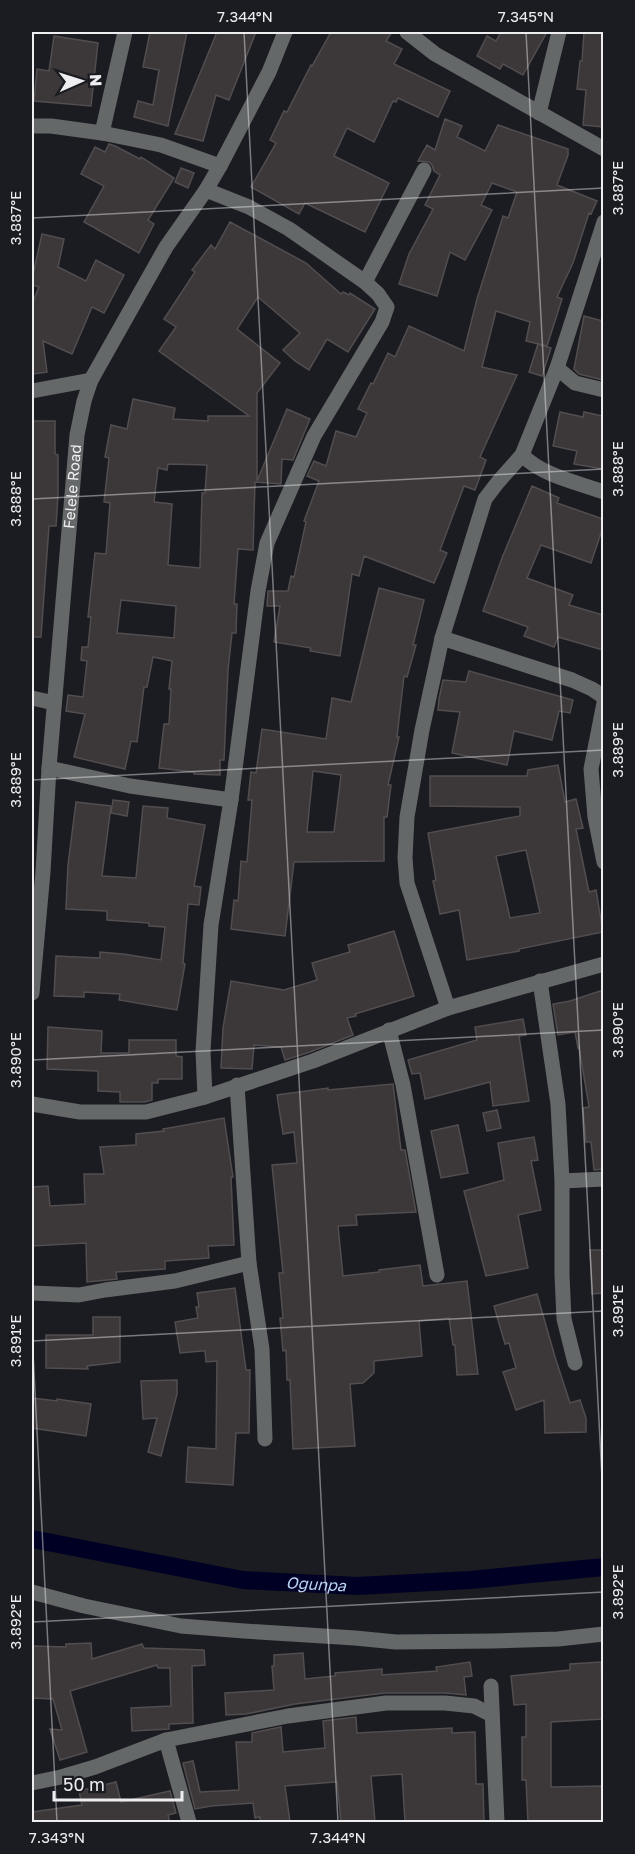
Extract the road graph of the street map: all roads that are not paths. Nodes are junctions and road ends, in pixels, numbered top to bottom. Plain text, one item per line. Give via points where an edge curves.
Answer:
1 (125, 32) edge
2 (285, 32) edge
3 (407, 32) edge
4 (559, 32) edge
5 (539, 113) junction
6 (32, 126) edge
7 (102, 133) junction
8 (603, 149) edge
9 (220, 166) junction
10 (424, 170) dead end
11 (206, 190) junction
12 (603, 222) edge
13 (365, 282) junction
14 (557, 368) junction
15 (91, 380) junction
16 (603, 390) edge
17 (32, 391) edge
18 (522, 455) junction
19 (603, 492) edge
20 (442, 638) junction
21 (603, 697) edge
22 (32, 699) edge
23 (54, 703) junction
24 (603, 703) edge
25 (49, 768) junction
26 (231, 800) junction
27 (603, 862) edge
28 (34, 935) edge
29 (603, 963) edge
30 (540, 981) junction
31 (32, 993) edge
32 (448, 1008) junction
33 (388, 1030) junction
34 (237, 1085) junction
35 (205, 1097) junction
36 (32, 1104) edge
37 (603, 1179) edge
38 (562, 1181) junction
39 (249, 1263) junction
40 (436, 1275) dead end
41 (32, 1293) edge
42 (575, 1363) dead end
43 (265, 1439) dead end
44 (32, 1592) edge
45 (603, 1634) edge
46 (492, 1686) dead end
47 (492, 1715) junction
48 (166, 1740) junction
49 (32, 1783) edge
50 (189, 1822) edge
51 (497, 1822) edge

1 - 7 street
2 - 9 street, Felele Road via 269,72
3 - 5 street via 435,54
4 - 5 street
5 - 8 street
6 - 7 street
7 - 9 street via 161,145
9 - 11 street, Felele Road
10 - 13 street
11 - 13 street via 289,229
11 - 15 street, Felele Road via 166,247
12 - 14 street
13 - 26 street via 387,307 382,322 314,436 267,543
14 - 16 street via 575,383
14 - 18 street
15 - 17 street
15 - 23 street, Felele Road via 77,435
18 - 19 street via 540,469
18 - 20 street via 485,499
20 - 21 street via 572,680
20 - 32 street via 407,817 405,858 407,884
22 - 23 street
23 - 25 street, Felele Road
24 - 27 street via 591,769
25 - 26 street via 130,786
25 - 28 street, Felele Road via 43,872
26 - 35 street via 211,925 203,1051
28 - 31 street, Felele Road
29 - 30 street
30 - 32 street
30 - 38 street via 558,1104
32 - 33 street
33 - 34 street via 313,1061
33 - 40 street via 404,1085
34 - 35 street
34 - 39 street
35 - 36 street via 147,1112 80,1112
37 - 38 street
38 - 42 street via 564,1319
39 - 41 street via 175,1281 79,1295
39 - 43 street via 262,1349
44 - 45 street via 181,1626 244,1631 396,1642 558,1639
46 - 47 street
47 - 48 street via 474,1706 386,1703 288,1716
47 - 51 street
48 - 49 street via 61,1778
48 - 50 street

